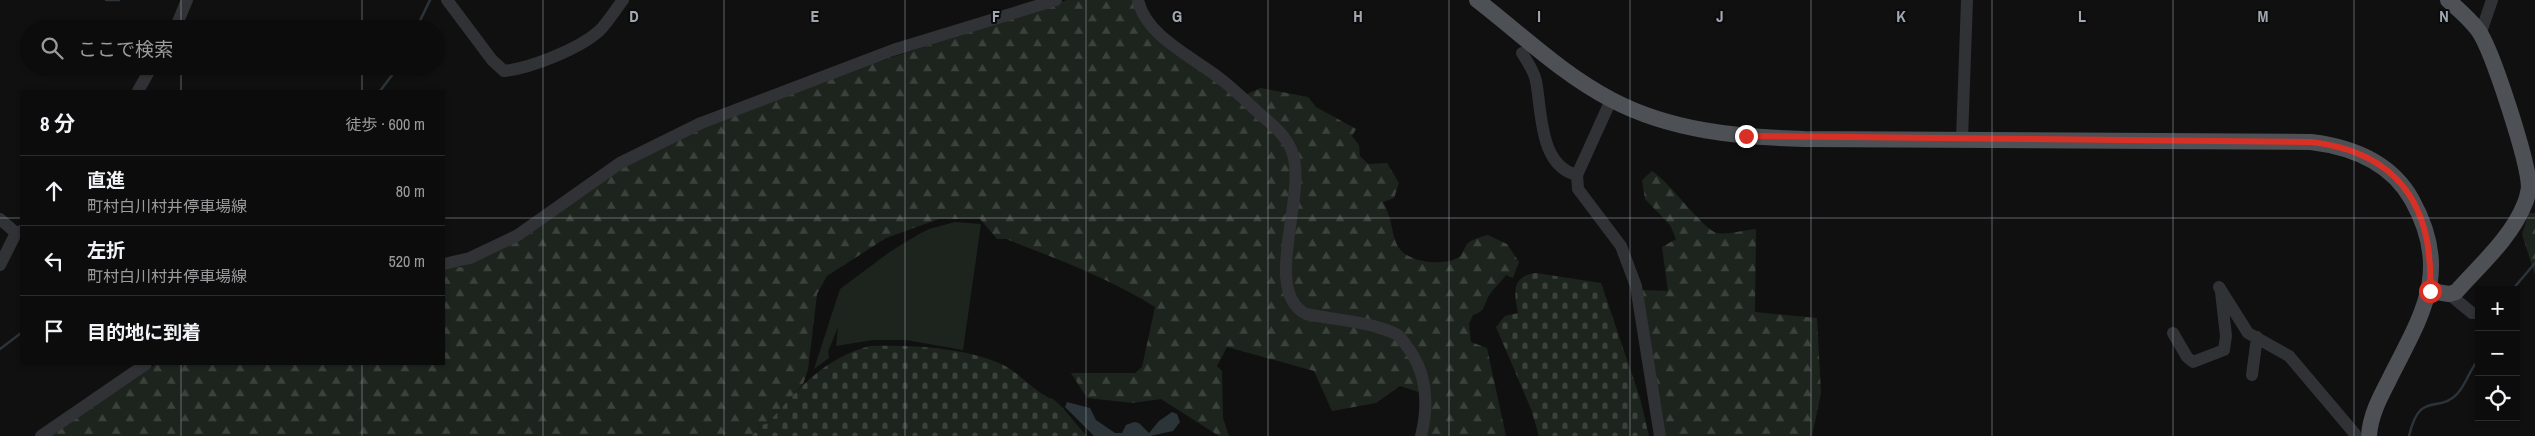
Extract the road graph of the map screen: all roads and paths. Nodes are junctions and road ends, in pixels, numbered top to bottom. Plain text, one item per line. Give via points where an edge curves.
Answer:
1 (187, 0) edge
2 (447, 0) edge
3 (623, 0) edge
4 (1056, 0) edge
5 (1138, 0) edge
6 (1477, 0) edge
7 (1967, 0) edge
8 (2448, 0) edge
9 (2492, 0) edge
10 (179, 20) edge
11 (2480, 35) junction
12 (1522, 52) dead end
13 (147, 75) edge
14 (139, 90) edge
15 (1611, 100) junction
16 (2515, 132) junction
17 (1962, 139) junction
18 (2533, 156) dead end
19 (1577, 175) junction
20 (2531, 197) edge
21 (0, 219) edge
22 (19, 232) edge
23 (445, 264) edge
24 (0, 265) edge
25 (2430, 291) junction
26 (2449, 294) junction
27 (2475, 313) edge
28 (2173, 333) dead end
29 (2257, 337) junction
30 (145, 365) edge
31 (2252, 375) dead end
32 (2361, 434) edge
33 (41, 436) edge
34 (1421, 436) edge
35 (1660, 436) edge

1 - 10 street
2 - 3 street via 504,71 518,70 581,44 601,29
4 - 23 street via 893,50 701,123 620,163 518,235 470,258
5 - 34 street via 1150,24 1170,43 1220,78 1276,128 1290,148 1297,167 1297,188 1289,223 1286,277 1289,298 1296,309 1306,314 1378,327 1398,335 1413,353 1422,374 1426,410
6 - 15 main road via 1568,73
7 - 17 street
8 - 11 main road
9 - 11 street
11 - 16 main road
12 - 19 street via 1536,78 1545,138 1558,164 1566,172
13 - 14 street
15 - 17 main road via 1642,114 1685,127 1740,136
15 - 19 street
16 - 18 street via 2520,133 2528,153
16 - 20 main road
17 - 25 main road via 2311,142 2355,151 2393,175 2419,212 2430,253
19 - 35 street via 1578,189 1621,246 1636,286
20 - 26 main road via 2501,242 2456,292
21 - 22 street
22 - 24 street
25 - 26 main road
25 - 32 main road via 2417,325
26 - 27 street
28 - 29 street via 2187,357 2194,362 2224,350 2226,336 2220,288 2248,332
29 - 31 street
29 - 32 street via 2289,356
30 - 33 street

